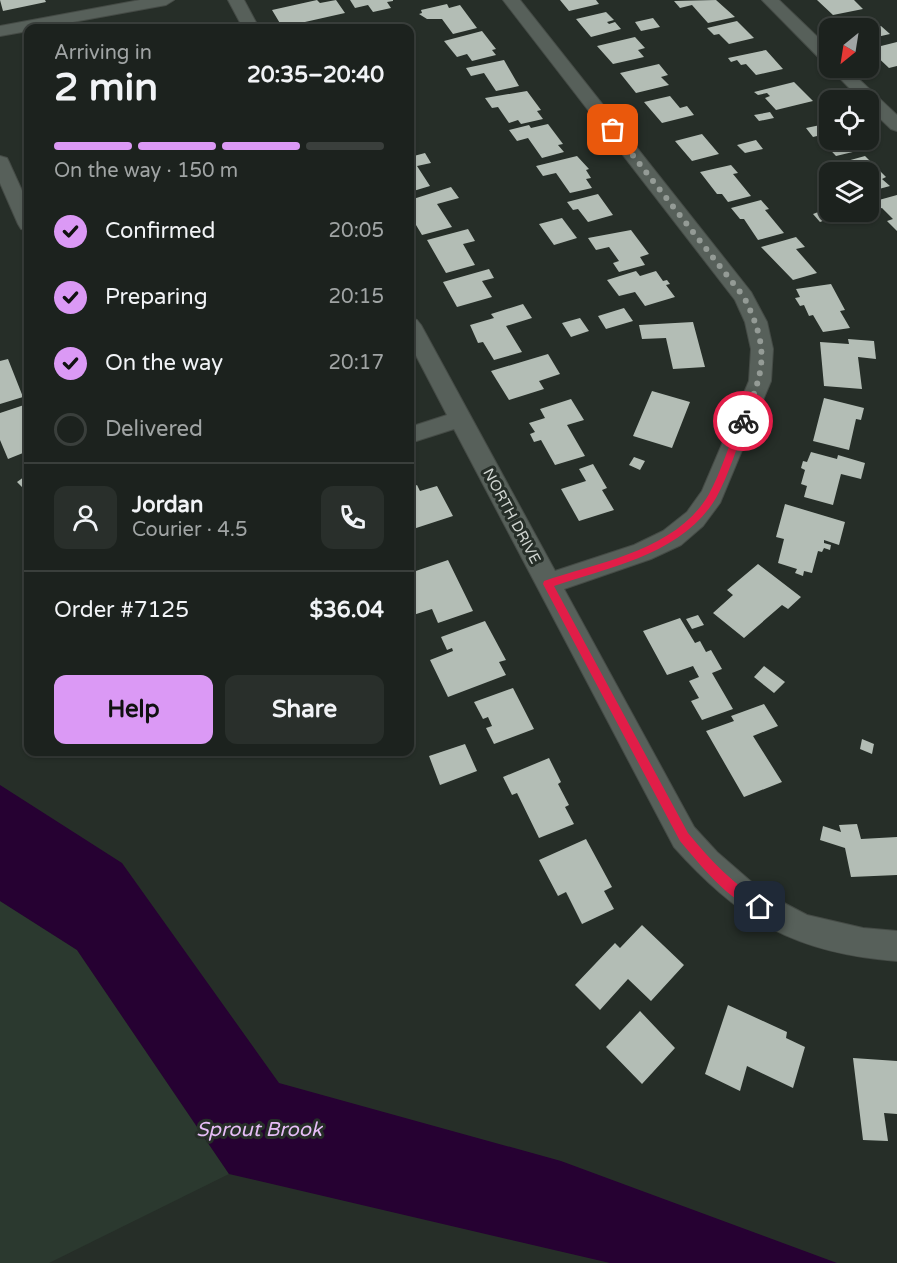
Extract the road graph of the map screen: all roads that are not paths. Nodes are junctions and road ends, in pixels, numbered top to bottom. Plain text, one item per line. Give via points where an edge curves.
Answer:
1 (166, 0) edge
2 (236, 0) edge
3 (512, 0) edge
4 (770, 0) edge
5 (37, 24) edge
6 (249, 24) edge
7 (24, 27) edge
8 (0, 31) edge
9 (819, 48) edge
10 (848, 78) edge
11 (897, 126) edge
12 (0, 162) edge
13 (24, 216) edge
14 (414, 333) edge
15 (460, 419) junction
16 (414, 434) edge
17 (548, 584) junction
18 (897, 946) edge

1 - 5 street
2 - 6 street
3 - 17 street via 744,297 756,322 762,349 760,381 712,496 695,519 672,538 642,552
4 - 9 street
7 - 8 street
10 - 11 street
12 - 13 street
14 - 15 street, NORTH DRIVE
15 - 16 street
15 - 17 street, NORTH DRIVE
17 - 18 street, NORTH DRIVE via 684,837 710,868 743,897 777,918 818,935 864,945

